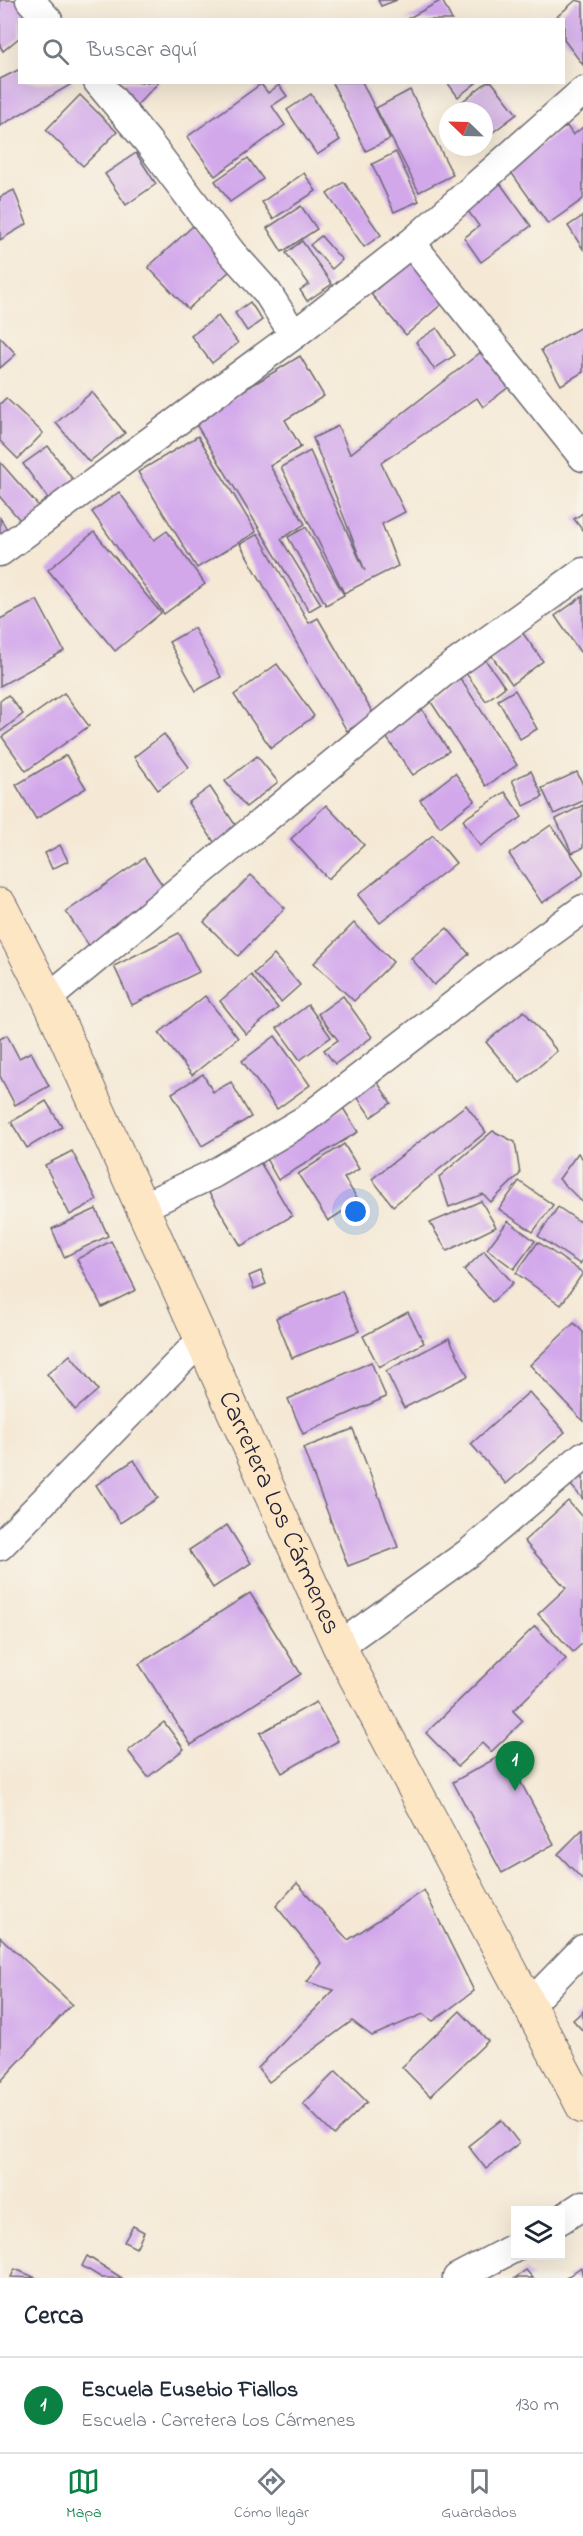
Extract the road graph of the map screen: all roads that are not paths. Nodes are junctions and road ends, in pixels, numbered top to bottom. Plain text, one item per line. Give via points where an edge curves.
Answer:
1 (30, 0) edge
2 (46, 18) edge
3 (100, 84) edge
4 (583, 92) edge
5 (411, 243) junction
6 (294, 335) junction
7 (583, 457) edge
8 (0, 552) edge
9 (583, 572) edge
10 (0, 905) edge
11 (583, 909) edge
12 (48, 998) junction
13 (142, 1207) junction
14 (201, 1340) junction
15 (583, 1456) edge
16 (0, 1546) edge
17 (339, 1646) junction
18 (583, 1949) edge
19 (528, 2006) junction
20 (583, 2108) edge
21 (583, 2205) edge
22 (565, 2217) edge
23 (511, 2250) edge
24 (457, 2278) edge

1 - 2 street
3 - 6 street via 267,292
4 - 5 street
5 - 6 street
5 - 7 street
6 - 8 street
9 - 12 street via 444,672
10 - 12 main road, Carretera Los Cármenes
11 - 13 street via 306,1119 213,1173
12 - 13 main road, Carretera Los Cármenes
13 - 14 main road, Carretera Los Cármenes
14 - 16 street
14 - 17 main road, Carretera Los Cármenes
15 - 17 street via 471,1551
17 - 19 main road, Carretera Los Cármenes
18 - 19 street
19 - 20 main road, Carretera Los Cármenes
21 - 22 street
23 - 24 street

